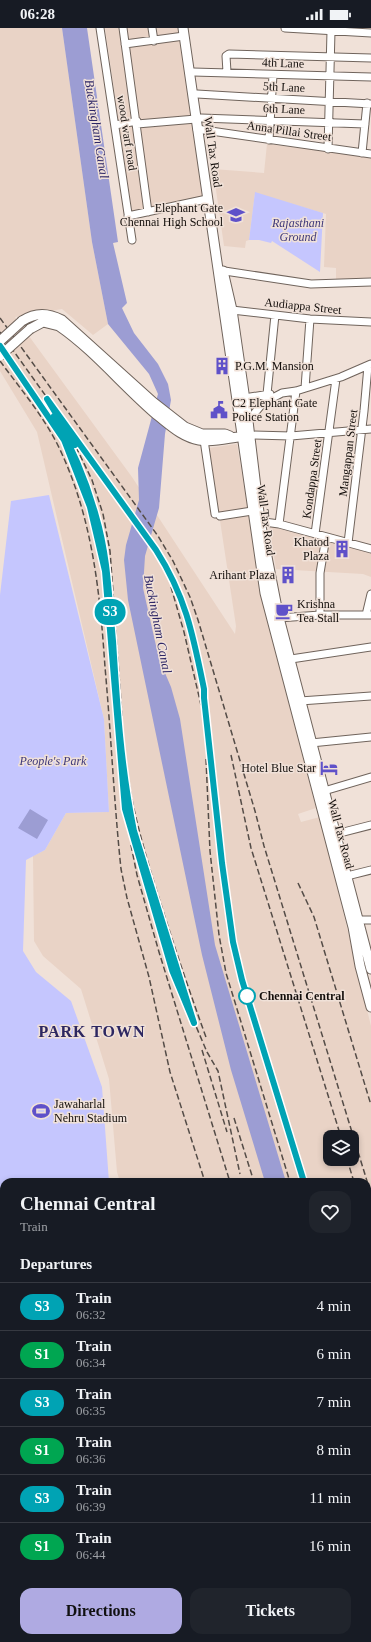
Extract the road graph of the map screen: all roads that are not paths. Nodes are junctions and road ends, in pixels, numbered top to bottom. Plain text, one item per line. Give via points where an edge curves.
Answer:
1 (100, 28) edge
2 (123, 28) edge
3 (152, 28) edge
4 (285, 28) edge
5 (186, 31) edge
6 (331, 31) junction
7 (371, 33) edge
8 (154, 41) junction
9 (125, 44) junction
10 (330, 57) junction
11 (371, 58) edge
12 (194, 72) junction
13 (227, 72) junction
14 (273, 75) junction
15 (330, 76) junction
16 (371, 77) edge
17 (197, 94) junction
18 (271, 98) junction
19 (330, 100) junction
20 (369, 104) edge
21 (198, 118) junction
22 (270, 119) junction
23 (137, 123) junction
24 (329, 123) junction
25 (365, 124) junction
26 (115, 125) junction
27 (200, 130) junction
28 (269, 140) junction
29 (328, 149) junction
30 (362, 153) junction
31 (371, 154) edge
32 (207, 199) junction
33 (148, 212) junction
34 (128, 216) junction
35 (132, 240) dead end
36 (221, 270) junction
37 (371, 282) edge
38 (232, 310) junction
39 (275, 315) junction
40 (310, 319) junction
41 (371, 322) edge
42 (0, 341) edge
43 (0, 356) edge
44 (369, 365) edge
45 (336, 379) junction
46 (305, 388) junction
47 (296, 391) junction
48 (282, 393) junction
49 (267, 394) junction
50 (244, 398) junction
51 (151, 405) junction
52 (248, 421) junction
53 (176, 425) junction
54 (371, 429) edge
55 (362, 430) junction
56 (330, 434) junction
57 (241, 436) junction
58 (291, 436) junction
59 (204, 440) junction
60 (252, 511) junction
61 (256, 521) junction
62 (279, 524) junction
63 (315, 534) junction
64 (326, 537) junction
65 (348, 543) junction
66 (371, 549) edge
67 (371, 594) edge
68 (320, 615) junction
69 (368, 615) edge
70 (280, 618) junction
71 (371, 647) edge
72 (291, 660) junction
73 (371, 696) edge
74 (300, 701) junction
75 (371, 737) edge
76 (311, 743) junction
77 (371, 777) edge
78 (324, 791) junction
79 (371, 825) edge
80 (332, 835) junction
81 (371, 870) edge
82 (348, 876) junction
83 (359, 920) junction
84 (371, 920) edge
85 (360, 966) junction
86 (371, 967) edge
87 (371, 1006) edge

1 - 26 street, wood warf road
2 - 9 street
3 - 8 street
4 - 6 street
5 - 8 street
5 - 12 main road, Wall Tax Road
5 - 21 main road, Wall Tax Road
6 - 7 street
6 - 10 street
8 - 9 street
9 - 23 street
10 - 11 street
10 - 13 street via 229,54 226,56
10 - 15 street
12 - 13 street, 4th Lane
12 - 17 main road, Wall Tax Road
13 - 14 street, 4th Lane
14 - 15 street, 4th Lane
14 - 18 street
15 - 16 street, 4th Lane
15 - 19 street
17 - 18 street, 5th Lane
17 - 21 main road, Wall Tax Road
18 - 19 street, 5th Lane
18 - 22 street
19 - 20 street, 5th Lane
19 - 24 street
20 - 25 street
21 - 22 street, 6th Lane
21 - 23 street, 6th Lane
21 - 27 main road, Wall Tax Road
22 - 24 street, 6th Lane
22 - 28 street
23 - 26 street, 6th Lane
23 - 33 street
24 - 25 street, 6th Lane
24 - 29 street
25 - 30 street
26 - 34 street, wood warf road
27 - 28 street, Anna Pillai Street
27 - 32 main road, Wall Tax Road
27 - 36 main road, Wall Tax Road
28 - 29 street, Anna Pillai Street
29 - 30 street, Anna Pillai Street
30 - 31 street, Anna Pillai Street
32 - 33 street
32 - 36 main road, Wall Tax Road
33 - 34 street
34 - 35 street, wood warf road
36 - 37 street via 311,284
36 - 38 main road, Wall Tax Road
36 - 57 main road, Wall Tax Road
38 - 39 street, Audiappa Street
38 - 50 main road, Wall Tax Road
39 - 40 street, Audiappa Street
39 - 49 street
40 - 41 street, Audiappa Street
40 - 46 street
42 - 51 main road, bridge via 22,321 33,315 54,316 62,320
43 - 51 main road, bridge via 43,322 59,326
44 - 45 street
44 - 55 street, Mangappan Street
45 - 46 street
45 - 56 street, Kondappa Street
46 - 47 street
47 - 48 street
47 - 58 street
48 - 49 street
48 - 52 street via 263,404
49 - 50 street
50 - 52 main road, Wall Tax Road
51 - 53 main road
52 - 57 main road, Wall Tax Road
53 - 57 main road via 202,434
53 - 59 main road via 189,437
54 - 55 street
55 - 56 street
55 - 65 street, Mangappan Street
56 - 58 street
56 - 63 street, Kondappa Street
57 - 58 street
57 - 59 main road via 226,440
57 - 60 main road, Wall Tax Road
57 - 61 main road, Wall Tax Road
58 - 62 street
59 - 60 street via 217,515
60 - 61 main road, Wall Tax Road
61 - 62 street
61 - 70 main road, Wall Tax Road
61 - 80 main road, Wall Tax Road via 265,593
62 - 63 street
63 - 64 street
64 - 65 street
64 - 68 street via 320,573
65 - 66 street
67 - 69 street
68 - 69 street
68 - 70 street
70 - 72 main road, Wall Tax Road
71 - 72 street
72 - 74 main road, Wall Tax Road
73 - 74 street
74 - 76 main road, Wall Tax Road
75 - 76 street
76 - 78 main road, Wall Tax Road
77 - 78 street
78 - 80 main road, Wall Tax Road
79 - 80 street
80 - 82 main road, Wall Tax Road
80 - 85 main road, Wall Tax Road
81 - 82 street
82 - 83 main road, Wall Tax Road
83 - 84 street
83 - 86 main road, Wall Tax Road
85 - 86 street
85 - 87 main road, Wall Tax Road

